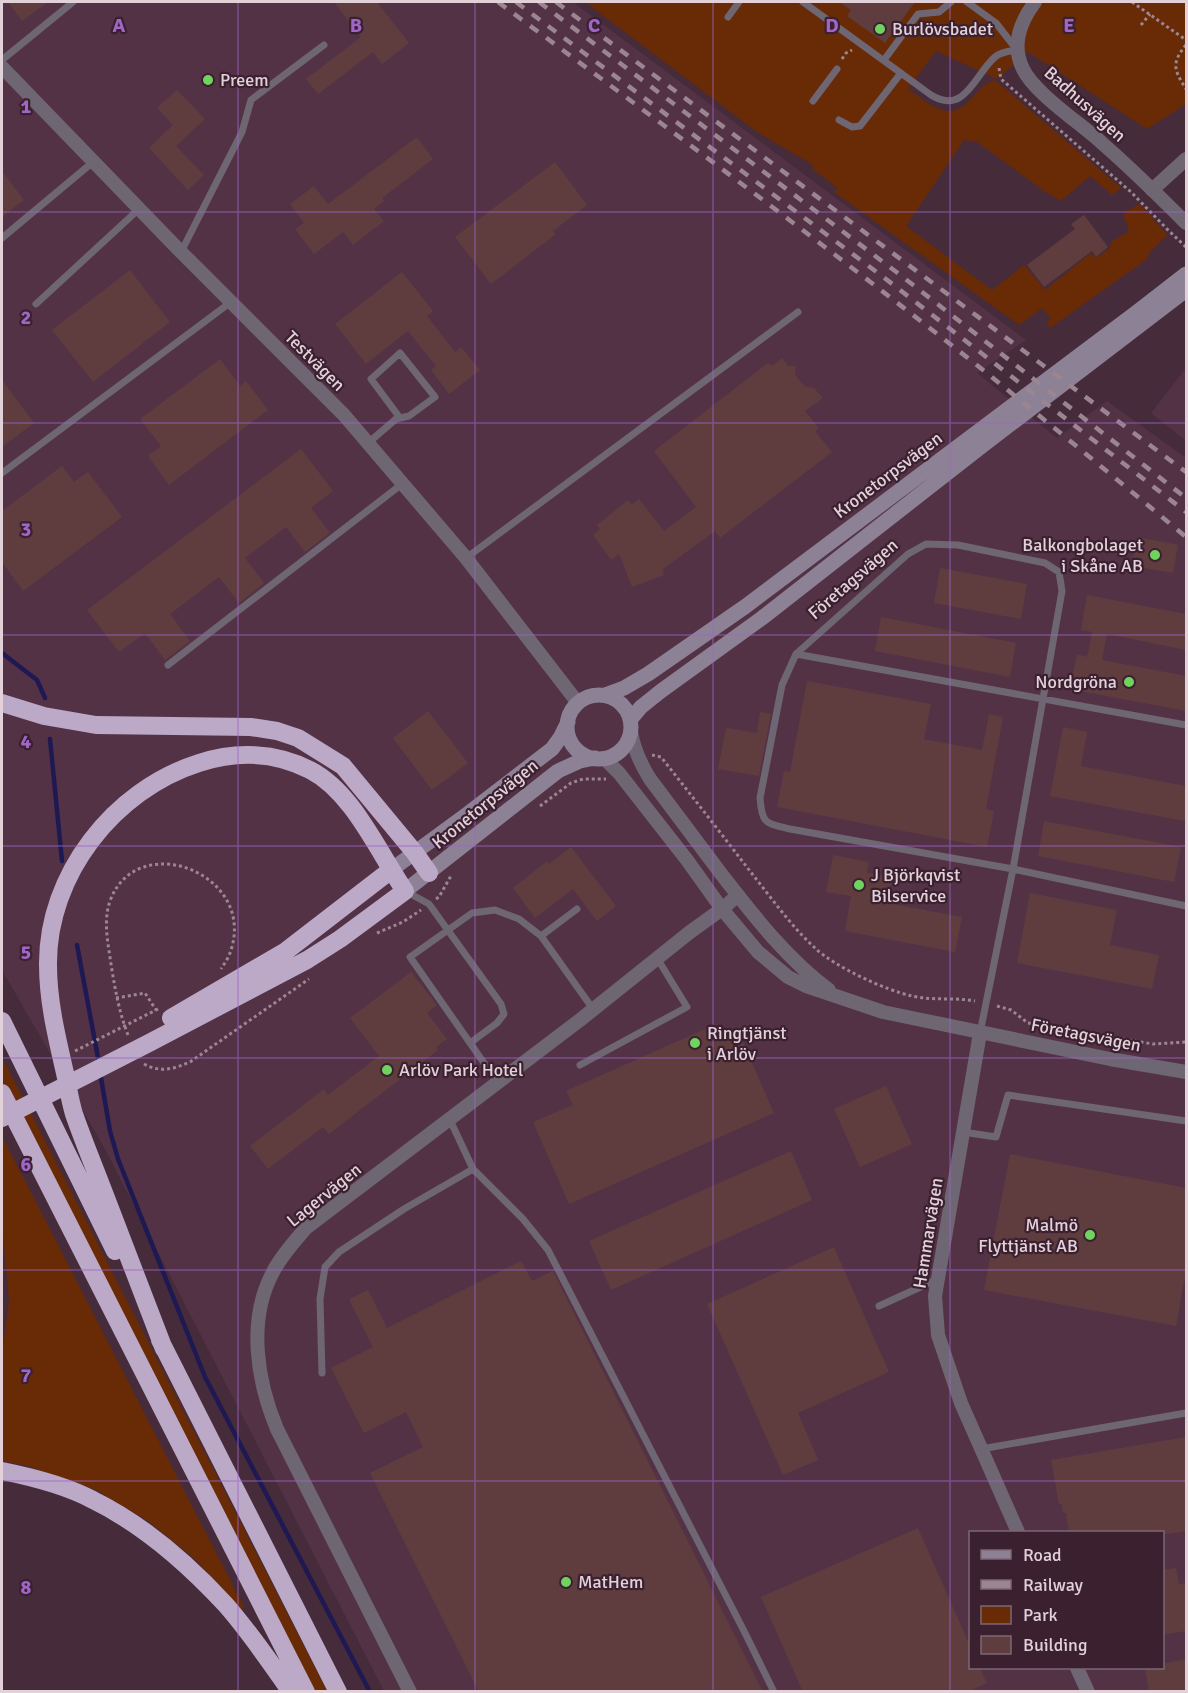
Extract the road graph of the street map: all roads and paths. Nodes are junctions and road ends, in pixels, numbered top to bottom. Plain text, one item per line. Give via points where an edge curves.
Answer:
1 (73, 2) edge
2 (739, 2) edge
3 (803, 2) edge
4 (951, 2) edge
5 (967, 2) edge
6 (1035, 2) edge
7 (1132, 2) edge
8 (1150, 14) junction
9 (728, 17) dead end
10 (1141, 25) dead end
11 (1186, 43) edge
12 (324, 45) dead end
13 (852, 50) dead end
14 (1017, 50) junction
15 (2, 60) edge
16 (841, 60) dead end
17 (884, 60) junction
18 (2, 67) edge
19 (837, 69) dead end
20 (902, 73) junction
21 (1001, 79) dead end
22 (1186, 89) edge
23 (813, 101) dead end
24 (838, 120) dead end
25 (1186, 159) edge
26 (93, 162) junction
27 (1152, 190) junction
28 (138, 209) junction
29 (1186, 223) edge
30 (2, 238) edge
31 (1186, 247) edge
32 (181, 252) junction
33 (1186, 274) edge
34 (1186, 290) edge
35 (231, 302) junction
36 (36, 304) dead end
37 (798, 312) dead end
38 (400, 418) junction
39 (368, 443) junction
40 (2, 473) edge
41 (402, 484) junction
42 (466, 558) junction
43 (796, 654) junction
44 (168, 665) dead end
45 (605, 695) junction
46 (1042, 699) junction
47 (578, 703) junction
48 (2, 704) edge
49 (568, 722) junction
50 (1186, 725) edge
51 (631, 726) junction
52 (599, 758) junction
53 (638, 761) junction
54 (618, 774) junction
55 (535, 810) dead end
56 (415, 853) junction
57 (1013, 869) junction
58 (391, 870) junction
59 (429, 873) junction
60 (452, 874) dead end
61 (405, 891) junction
62 (738, 895) junction
63 (429, 904) junction
64 (1186, 906) edge
65 (577, 909) dead end
66 (722, 909) junction
67 (448, 930) junction
68 (372, 935) dead end
69 (541, 936) junction
70 (657, 958) junction
71 (220, 971) dead end
72 (314, 976) dead end
73 (116, 998) junction
74 (840, 998) junction
75 (986, 1004) junction
76 (165, 1005) dead end
77 (594, 1009) junction
78 (156, 1010) junction
79 (2, 1021) edge
80 (141, 1033) junction
81 (980, 1033) junction
82 (1186, 1042) edge
83 (470, 1043) junction
84 (138, 1059) dead end
85 (580, 1065) dead end
86 (1186, 1072) edge
87 (498, 1083) junction
88 (2, 1094) edge
89 (2, 1107) edge
90 (2, 1118) edge
91 (450, 1119) junction
92 (1186, 1121) edge
93 (963, 1132) junction
94 (473, 1169) junction
95 (938, 1279) junction
96 (879, 1306) dead end
97 (164, 1349) junction
98 (322, 1373) dead end
99 (1186, 1413) edge
100 (981, 1449) junction
101 (2, 1471) edge
102 (1017, 1531) edge
103 (1077, 1669) edge
104 (291, 1692) edge
105 (306, 1692) edge
106 (338, 1692) edge
107 (410, 1692) edge
108 (774, 1692) edge
109 (1088, 1692) edge

1 - 15 lane
2 - 9 lane
3 - 17 lane
4 - 17 lane via 939,12 918,14
5 - 14 lane via 996,23
6 - 14 street via 1020,27
7 - 8 path
8 - 10 path
8 - 11 path
11 - 22 path via 1177,56 1176,73
12 - 32 lane via 251,100 242,132
13 - 16 path
14 - 20 lane via 996,55 964,95 948,101 940,100
14 - 27 street, Badhusvägen via 1023,70 1038,89
17 - 20 lane
18 - 26 street, Testvägen
19 - 23 lane
20 - 24 lane via 860,126 852,127
21 - 31 path via 1131,192
25 - 27 street
26 - 28 street, Testvägen
26 - 30 lane
27 - 29 street, Badhusvägen
28 - 32 street, Testvägen
28 - 36 lane
32 - 35 street, Testvägen
33 - 45 main road, Kronetorpsvägen via 746,606 648,674
34 - 51 main road, Kronetorpsvägen via 762,618 661,691 641,707
35 - 39 street, Testvägen
35 - 40 lane
37 - 42 lane
38 - 38 lane via 410,416 435,397 400,353 371,379
38 - 39 lane
39 - 41 street, Testvägen
41 - 42 street, Testvägen
41 - 44 lane
42 - 47 street, Testvägen
43 - 46 lane
43 - 46 lane, Företagsvägen via 908,554 926,544 958,546 1045,563 1059,572 1062,591
43 - 57 lane, Företagsvägen via 782,685 760,798 761,815 768,823
45 - 47 main road
45 - 51 main road via 627,711
46 - 50 lane
46 - 57 lane, Företagsvägen
47 - 49 main road
48 - 56 highway via 96,726 251,727 298,738 343,766
49 - 52 main road via 574,746 583,754
49 - 56 main road, Kronetorpsvägen via 552,749
51 - 52 main road via 626,744 616,754
51 - 53 street, Företagsvägen
52 - 54 street, Företagsvägen
52 - 59 main road, Kronetorpsvägen via 558,771
53 - 62 street, Företagsvägen
53 - 75 path via 653,755 661,757 816,950 872,982 911,996
54 - 55 path via 571,783
54 - 66 street, Företagsvägen
56 - 58 main road, Kronetorpsvägen
56 - 59 highway
57 - 64 lane, Företagsvägen
57 - 75 lane, Företagsvägen
58 - 61 highway
58 - 80 highway via 286,951
58 - 97 highway via 356,813 334,787 311,770 287,760 241,754 190,766 149,787 110,818 74,868 60,898 49,947 49,988 58,1045 74,1113
59 - 61 main road, Kronetorpsvägen
60 - 63 path via 439,897
61 - 63 lane
61 - 80 highway via 307,960
62 - 66 street, Lagervägen
62 - 74 street, Företagsvägen via 771,936 813,978
63 - 67 lane
63 - 68 path via 416,915
65 - 69 lane
66 - 70 street, Lagervägen
66 - 74 street, Företagsvägen via 758,952 788,977
67 - 69 lane via 472,914 495,910 519,919
67 - 83 lane via 501,1004 504,1014
67 - 83 lane via 410,957
69 - 77 lane
70 - 77 street, Lagervägen
70 - 85 lane via 687,1008
71 - 73 path via 230,954 234,934 234,917 222,891 188,868 173,864 147,866 120,883 108,907 107,938
72 - 84 path via 190,1062 159,1070
73 - 78 path via 145,993
73 - 80 path via 121,1017
74 - 81 street, Företagsvägen via 883,1012
75 - 81 lane, Företagsvägen
75 - 82 path via 1011,1010 1028,1023 1154,1044
76 - 78 path
77 - 87 street, Lagervägen
78 - 80 path
79 - 97 highway
80 - 89 highway
80 - 90 highway
81 - 86 street, Företagsvägen
81 - 93 street, Hammarvägen
83 - 87 lane
87 - 91 street, Lagervägen
88 - 105 highway
91 - 94 lane
91 - 107 street, Lagervägen via 306,1228 273,1271 262,1300 257,1331 268,1408
92 - 93 lane via 1008,1095 996,1137
93 - 95 street, Hammarvägen
94 - 98 lane via 339,1252 325,1268 320,1299
94 - 108 lane via 523,1218 548,1250
95 - 96 lane
95 - 100 street, Hammarvägen via 938,1335
97 - 106 highway
99 - 100 lane
100 - 102 street, Hammarvägen
101 - 104 highway via 51,1483 92,1499 136,1525 184,1564 225,1605
103 - 109 street

